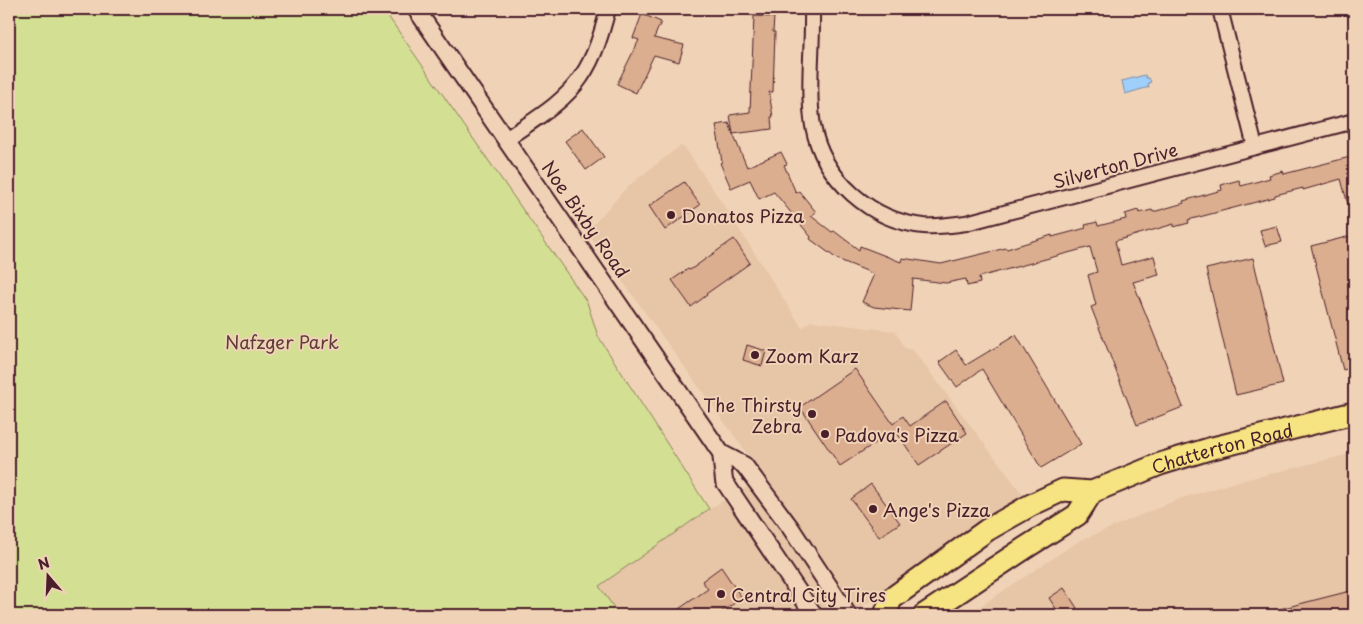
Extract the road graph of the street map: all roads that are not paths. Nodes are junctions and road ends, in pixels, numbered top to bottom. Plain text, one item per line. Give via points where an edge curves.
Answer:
1 (416, 9) edge
2 (608, 9) edge
3 (812, 9) edge
4 (1220, 9) edge
5 (1354, 121) edge
6 (506, 139) junction
7 (1255, 147) junction
8 (1354, 413) edge
9 (721, 453) junction
10 (1092, 492) junction
11 (814, 615) edge
12 (848, 615) edge
13 (885, 615) edge
14 (924, 615) edge

1 - 6 street, Noe Bixby Road
2 - 6 street via 594,52 581,78 562,99
3 - 7 street, Silverton Drive via 811,98 818,146 844,188 884,215 924,226 966,224
4 - 7 street
5 - 7 street, Silverton Drive
6 - 9 street, Noe Bixby Road
8 - 10 main road, Chatterton Road via 1209,448
9 - 11 street, Noe Bixby Road via 724,481
9 - 12 street via 744,464
10 - 13 main road, Chatterton Road via 1063,490 987,530 891,599
10 - 14 main road via 1077,515

